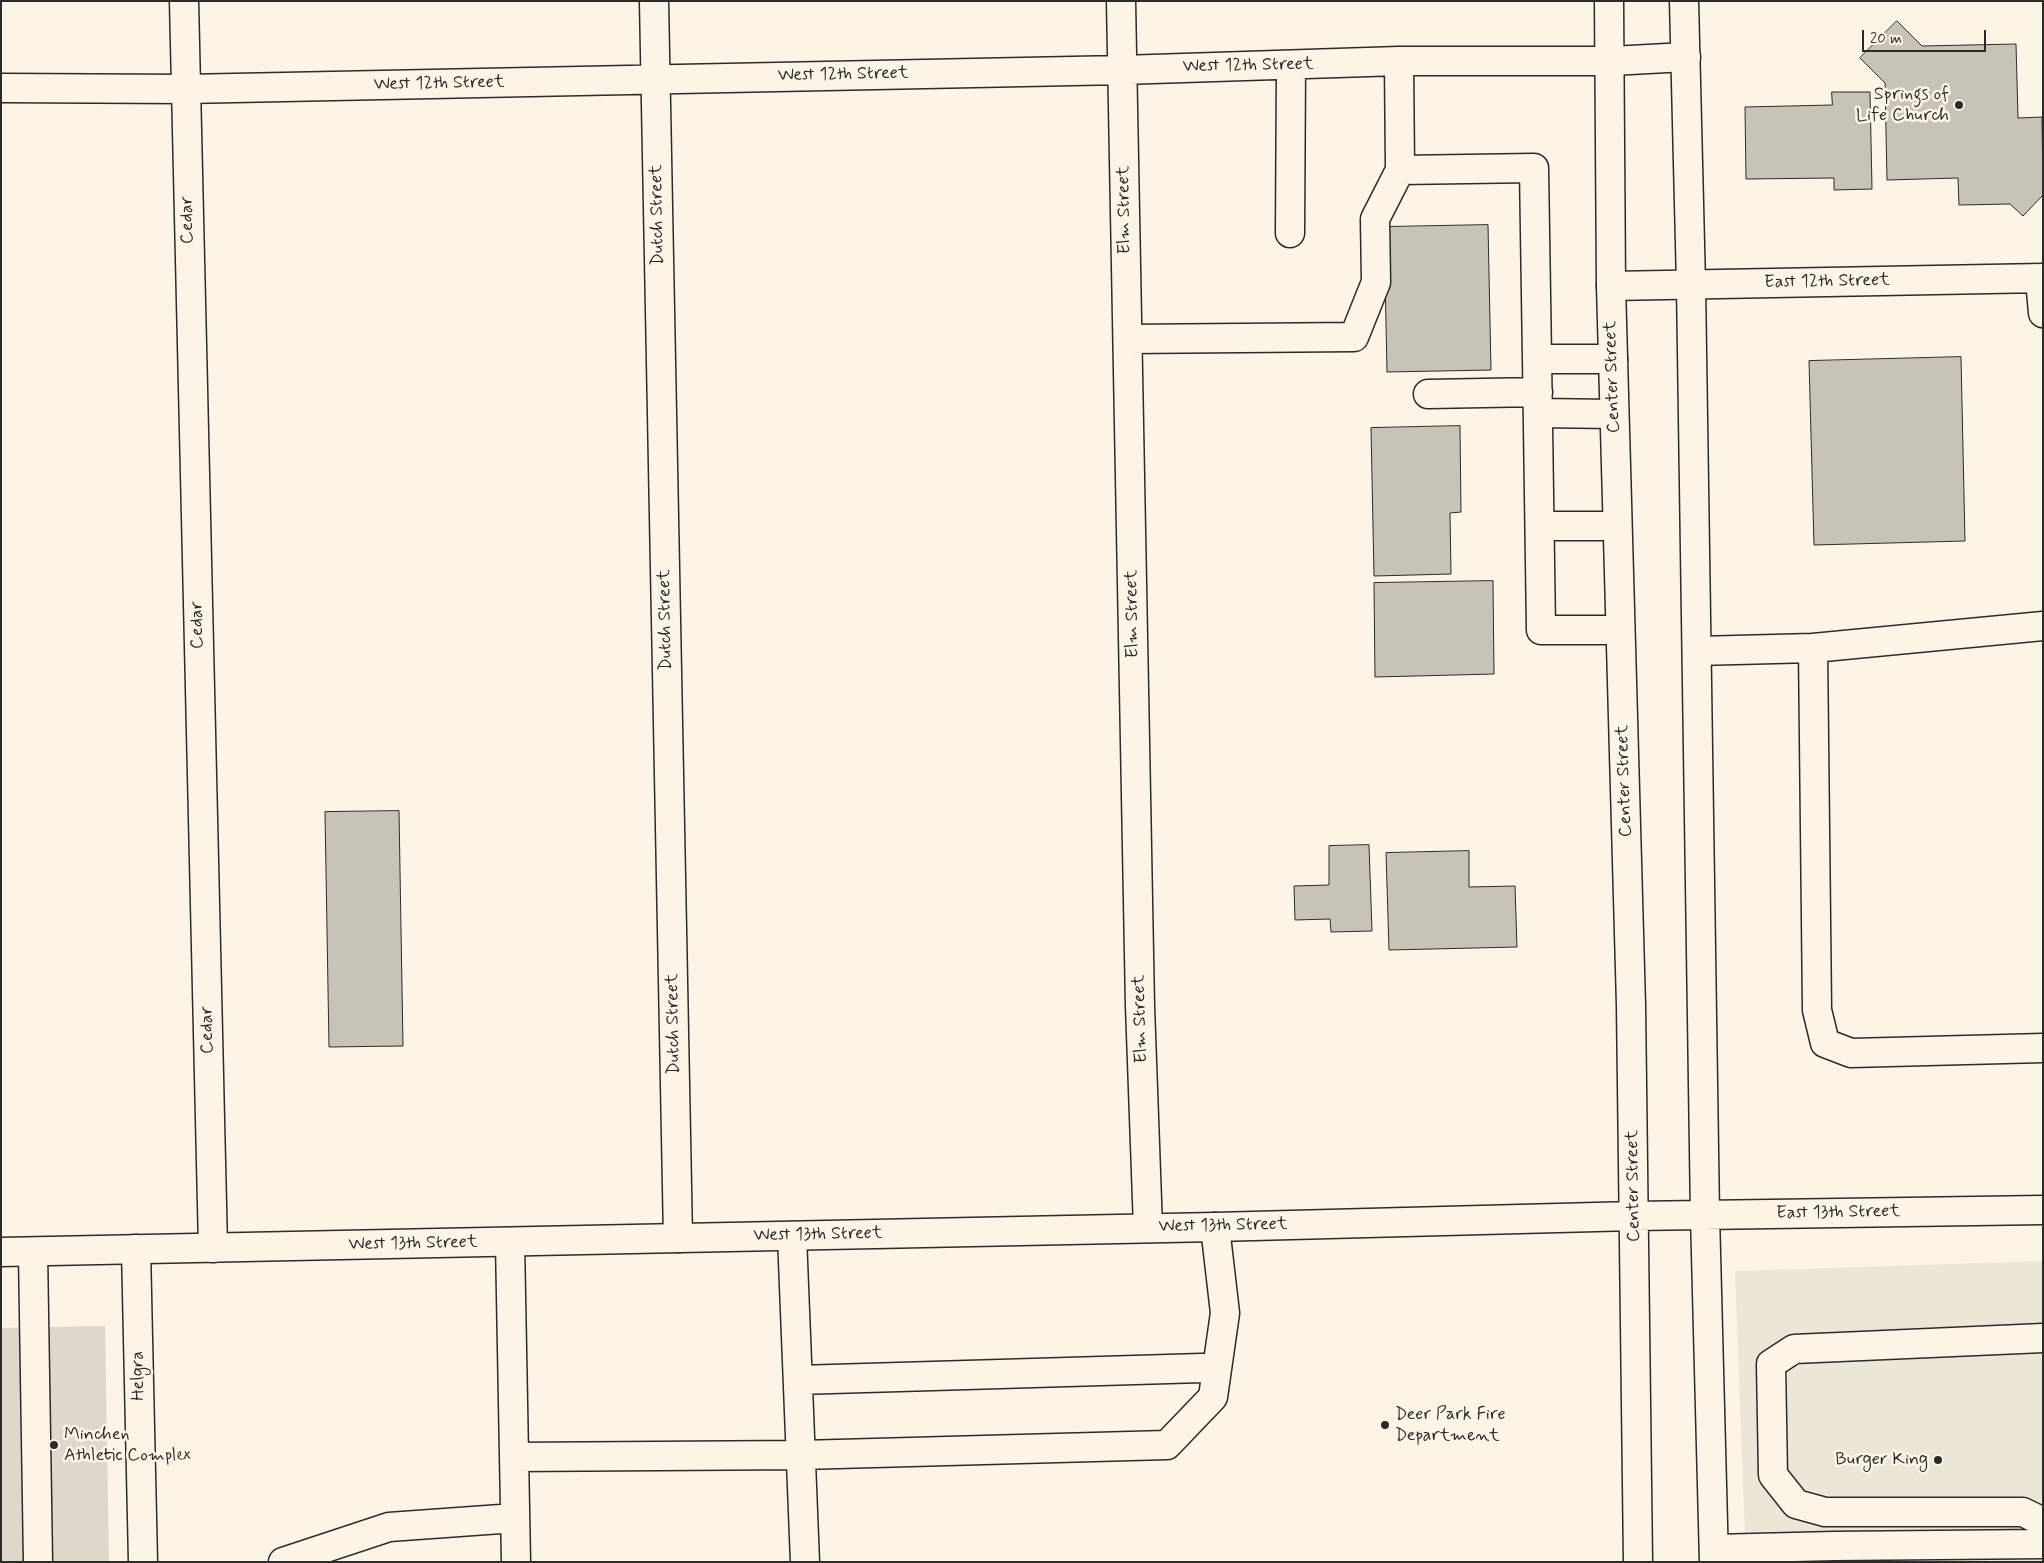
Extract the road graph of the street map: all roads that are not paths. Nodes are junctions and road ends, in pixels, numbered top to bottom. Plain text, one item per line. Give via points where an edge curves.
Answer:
1 (184, 1) edge
2 (654, 1) edge
3 (1120, 1) edge
4 (1609, 1) edge
5 (1684, 1) edge
6 (1686, 57) junction
7 (1399, 61) junction
8 (1611, 61) junction
9 (1291, 66) junction
10 (1122, 70) junction
11 (656, 78) junction
12 (1, 88) edge
13 (185, 89) junction
14 (1400, 170) junction
15 (1290, 233) dead end
16 (2041, 278) edge
17 (1691, 285) junction
18 (1611, 286) junction
19 (2043, 313) edge
20 (1128, 340) junction
21 (1537, 359) junction
22 (1613, 359) junction
23 (1428, 394) dead end
24 (1538, 403) junction
25 (1614, 414) junction
26 (1540, 526) junction
27 (1618, 526) junction
28 (2043, 626) edge
29 (1620, 630) junction
30 (1813, 648) junction
31 (1697, 651) junction
32 (2043, 1048) edge
33 (2043, 1210) edge
34 (1705, 1215) junction
35 (1634, 1216) junction
36 (1214, 1227) junction
37 (1148, 1228) junction
38 (792, 1236) junction
39 (678, 1238) junction
40 (510, 1242) junction
41 (213, 1248) junction
42 (136, 1250) junction
43 (1, 1252) edge
44 (33, 1252) junction
45 (2043, 1338) edge
46 (1217, 1369) junction
47 (798, 1380) junction
48 (801, 1455) junction
49 (514, 1457) junction
50 (515, 1518) junction
51 (2043, 1522) edge
52 (2043, 1544) edge
53 (1714, 1556) edge
54 (38, 1562) edge
55 (143, 1562) edge
56 (283, 1562) edge
57 (516, 1562) edge
58 (805, 1562) edge
59 (1638, 1562) edge

1 - 13 street, Cedar
2 - 11 street, Dutch Street
3 - 10 street, Elm Street
4 - 8 street, Center Street
5 - 6 street
6 - 8 street, West 12th Street
6 - 17 street
7 - 8 street, West 12th Street
7 - 9 street, West 12th Street
7 - 14 street
8 - 18 street, Center Street
9 - 10 street, West 12th Street
9 - 15 street
10 - 11 street, West 12th Street
10 - 20 street, Elm Street
11 - 13 street, West 12th Street
11 - 39 street, Dutch Street
12 - 13 street, West 12th Street
13 - 41 street, Cedar
14 - 20 street via 1375,219 1376,282 1354,337
14 - 21 street via 1534,168
16 - 17 street, East 12th Street
16 - 19 street
17 - 18 street, East 12th Street
17 - 31 street
18 - 22 street, Center Street
20 - 37 street, Elm Street via 1140,1006
21 - 22 street
21 - 24 street
22 - 25 street, Center Street
23 - 24 street
24 - 25 street
24 - 26 street
25 - 27 street, Center Street
26 - 27 street
26 - 29 street via 1541,630
27 - 29 street, Center Street
28 - 30 street
29 - 35 street, Center Street
30 - 31 street
30 - 32 street via 1816,1010 1825,1043 1851,1053
31 - 34 street
33 - 34 street, East 13th Street
34 - 35 street, East 13th Street
34 - 53 street
35 - 36 street, West 13th Street
35 - 59 street, Center Street
36 - 37 street, West 13th Street
36 - 46 street via 1225,1313
37 - 38 street, West 13th Street
38 - 39 street, West 13th Street
38 - 47 street
39 - 40 street, West 13th Street
40 - 41 street, West 13th Street
40 - 49 street
41 - 42 street, West 13th Street
42 - 44 street, West 13th Street
42 - 55 street, Helgra
43 - 44 street, West 13th Street
44 - 54 street
45 - 51 street via 1794,1349 1771,1364 1773,1476 1796,1504 1825,1512 2023,1512
46 - 47 street
46 - 48 street via 1213,1397 1167,1445
47 - 48 street
48 - 49 street
48 - 58 street
49 - 50 street
50 - 56 street via 389,1528
50 - 57 street
52 - 53 street via 1834,1546

